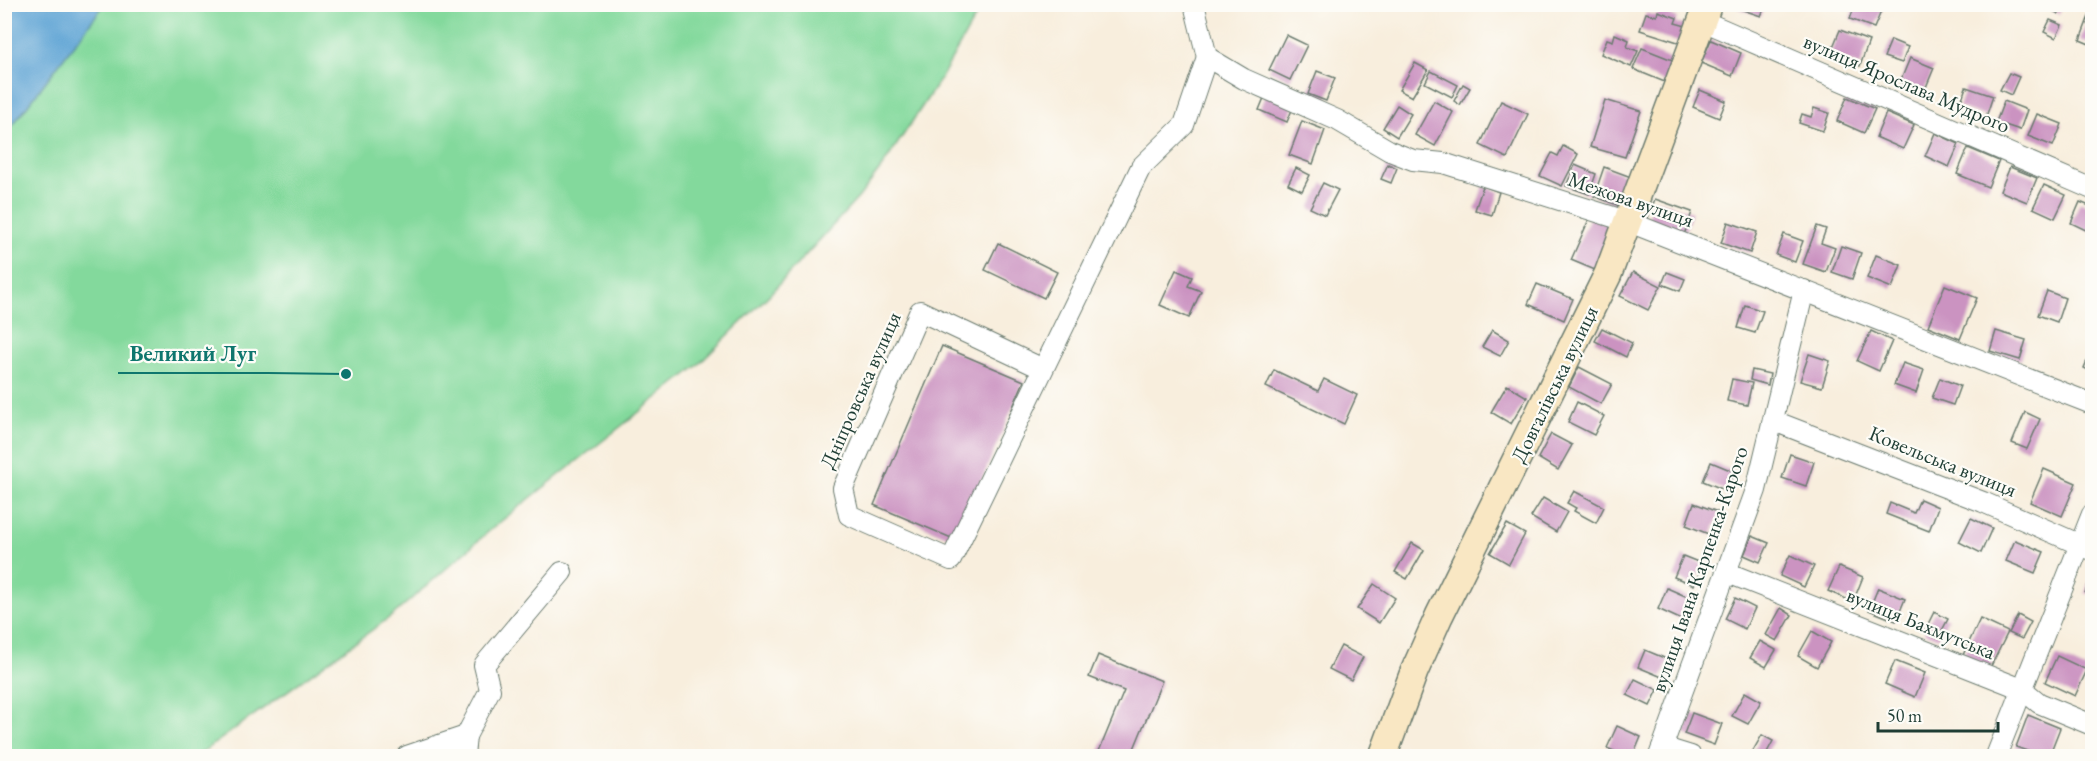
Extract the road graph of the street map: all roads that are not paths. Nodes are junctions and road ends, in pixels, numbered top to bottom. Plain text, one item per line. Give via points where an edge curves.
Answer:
1 (1194, 4) edge
2 (1705, 12) edge
3 (1207, 57) junction
4 (2092, 189) edge
5 (1629, 222) junction
6 (1804, 290) junction
7 (1043, 369) junction
8 (2092, 404) edge
9 (1774, 421) junction
10 (2092, 514) edge
11 (2087, 547) edge
12 (562, 572) dead end
13 (1728, 573) junction
14 (2022, 689) junction
15 (2092, 725) edge
16 (466, 736) junction
17 (1660, 752) edge
18 (407, 756) edge
19 (464, 756) edge
20 (1383, 756) edge
21 (1691, 756) edge
22 (1996, 756) edge

1 - 3 street
2 - 4 street, вулиця Ярослава Мудрого
2 - 5 street, Довгалівська вулиця
3 - 5 street, Межова вулиця via 1244,79 1337,120 1413,160 1443,163
3 - 7 street, Дніпровська вулиця via 1184,125 1141,167
5 - 6 street, Межова вулиця
5 - 20 street, Довгалівська вулиця via 1608,274 1431,634
6 - 8 street, Межова вулиця
6 - 9 street, вулиця Івана Карпенка-Карого
7 - 7 street, Дніпровська вулиця via 951,560 849,514 843,488 920,311
9 - 11 street, Ковельська вулиця
9 - 13 street, вулиця Івана Карпенка-Карого
10 - 11 street
11 - 14 street
12 - 16 street via 484,665 490,690
13 - 14 street, вулиця Бахмутська
13 - 17 street, вулиця Івана Карпенка-Карого
14 - 15 street, вулиця Бахмутська via 2039,703
14 - 22 street
16 - 18 street
16 - 19 street
17 - 21 street

